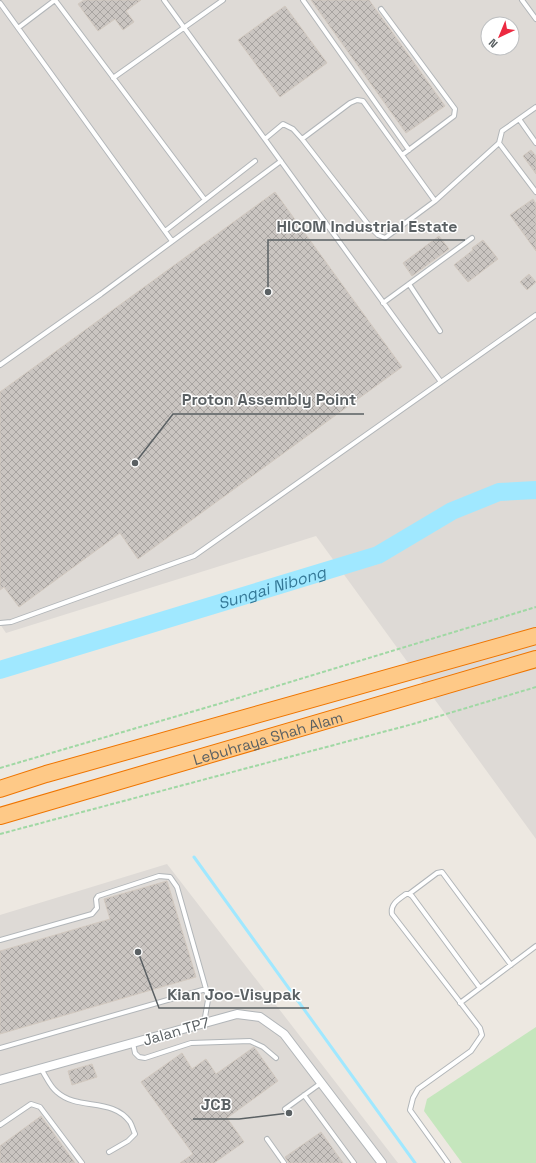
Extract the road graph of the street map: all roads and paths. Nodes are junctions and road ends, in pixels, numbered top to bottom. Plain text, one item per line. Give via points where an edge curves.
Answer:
1 (55, 0) edge
2 (223, 0) edge
3 (303, 0) edge
4 (522, 0) edge
5 (167, 1) edge
6 (0, 3) edge
7 (381, 9) dead end
8 (536, 19) edge
9 (18, 28) junction
10 (185, 28) junction
11 (113, 78) junction
12 (536, 107) edge
13 (519, 119) junction
14 (265, 139) junction
15 (302, 139) junction
16 (499, 143) junction
17 (536, 143) edge
18 (409, 150) junction
19 (402, 155) junction
20 (255, 161) dead end
21 (281, 161) junction
22 (536, 192) edge
23 (205, 200) junction
24 (435, 201) junction
25 (165, 231) junction
26 (472, 238) dead end
27 (172, 241) junction
28 (409, 284) junction
29 (383, 303) junction
30 (536, 315) edge
31 (440, 331) dead end
32 (0, 365) edge
33 (441, 382) junction
34 (536, 607) edge
35 (0, 623) edge
36 (536, 636) edge
37 (536, 660) edge
38 (536, 686) edge
39 (0, 768) edge
40 (46, 774) junction
41 (0, 780) edge
42 (0, 788) edge
43 (0, 816) edge
44 (0, 834) edge
45 (409, 894) junction
46 (0, 940) edge
47 (536, 946) edge
48 (511, 965) junction
49 (480, 988) junction
50 (206, 989) junction
51 (460, 1002) junction
52 (204, 1023) junction
53 (133, 1043) junction
54 (0, 1048) edge
55 (276, 1058) dead end
56 (41, 1069) junction
57 (0, 1080) edge
58 (321, 1083) junction
59 (304, 1095) junction
60 (285, 1109) dead end
61 (0, 1125) edge
62 (267, 1139) dead end
63 (109, 1152) dead end
64 (82, 1163) edge
65 (284, 1163) edge
66 (354, 1163) edge
67 (382, 1163) edge
68 (448, 1163) edge

1 - 9 lane
1 - 11 lane
2 - 10 lane
3 - 18 lane
4 - 8 lane
5 - 10 lane
6 - 9 lane
7 - 18 lane via 454,109 454,116
9 - 25 lane
10 - 11 lane
10 - 14 lane
11 - 23 lane
12 - 13 lane
13 - 16 lane via 502,131
13 - 17 lane
14 - 15 lane via 283,124 293,129
14 - 21 lane
15 - 19 lane via 357,100 363,101
15 - 24 lane via 371,228 381,237 385,238
16 - 22 lane
16 - 24 lane
18 - 19 lane
19 - 24 lane
20 - 23 lane
21 - 27 lane
21 - 29 lane
23 - 25 lane
25 - 27 lane
26 - 28 lane
27 - 32 lane
28 - 29 lane
28 - 31 lane
29 - 33 lane
30 - 33 lane
33 - 35 lane via 194,556 11,622
34 - 39 path
36 - 40 highway, Lebuhraya Shah Alam
37 - 43 highway, Lebuhraya Shah Alam
38 - 44 path via 413,724
40 - 41 highway
40 - 42 highway, Lebuhraya Shah Alam
45 - 48 lane via 442,872
45 - 49 lane
45 - 51 lane via 393,905 392,914
46 - 50 lane via 92,914 97,908 98,896 159,876 170,877 177,887
47 - 48 lane
48 - 49 lane
49 - 51 lane
50 - 52 lane via 208,1000
50 - 54 lane
51 - 68 lane via 480,1028 482,1035 471,1051 418,1089 410,1110
52 - 53 street, Jalan TP7
52 - 58 street, Jalan TP7 via 237,1014 260,1017 284,1034
53 - 55 lane via 138,1057 146,1058 191,1043 250,1041 263,1047
53 - 56 street, Jalan TP7
56 - 57 street, Jalan TP7
56 - 63 lane via 56,1092 74,1102 107,1107 119,1112 130,1123 135,1134
58 - 59 lane
58 - 67 street, Jalan TP7
59 - 60 lane
59 - 66 lane
61 - 64 lane via 31,1104 40,1107
62 - 65 lane

